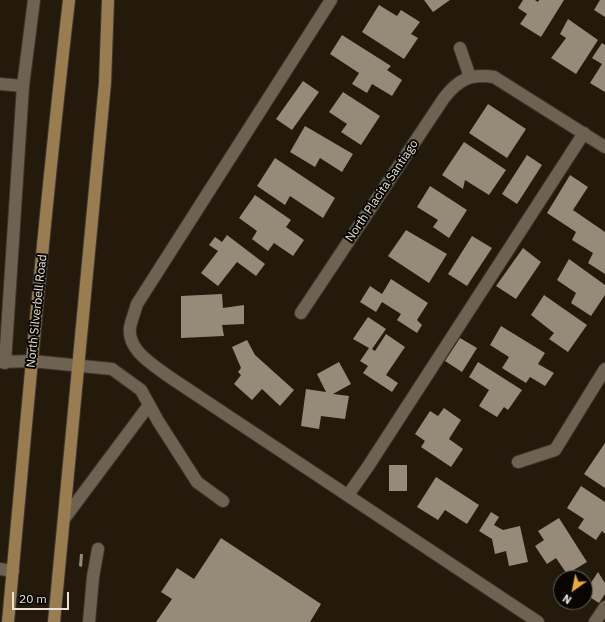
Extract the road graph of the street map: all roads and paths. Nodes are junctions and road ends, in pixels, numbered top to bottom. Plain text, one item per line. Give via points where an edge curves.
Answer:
1 (34, 0) edge
2 (69, 0) edge
3 (108, 0) edge
4 (331, 0) edge
5 (460, 48) dead end
6 (470, 77) junction
7 (0, 84) edge
8 (23, 86) junction
9 (584, 133) junction
10 (605, 147) edge
11 (5, 290) edge
12 (301, 313) dead end
13 (32, 361) junction
14 (2, 362) edge
15 (79, 366) junction
16 (605, 369) edge
17 (149, 405) junction
18 (518, 462) dead end
19 (348, 495) junction
20 (224, 501) dead end
21 (64, 519) junction
22 (98, 549) dead end
23 (0, 569) edge
24 (13, 570) junction
25 (605, 607) edge
26 (8, 622) edge
27 (54, 622) edge
28 (89, 622) edge
29 (538, 622) edge
30 (595, 622) edge

1 - 8 street
2 - 13 main road, North Silverbell Road
3 - 15 main road via 105,82
4 - 19 street via 137,304 130,328 131,340 137,351 168,376
5 - 6 street
6 - 9 street via 494,77
6 - 12 street, North Placita Santiago via 459,82 444,98
7 - 8 street
8 - 11 street
9 - 10 street
9 - 19 street via 368,468
11 - 14 street
13 - 14 street
13 - 15 street
13 - 24 main road, North Silverbell Road
15 - 17 street via 112,369 141,390
15 - 21 main road
16 - 18 street via 555,450
17 - 20 street via 197,482
17 - 21 street
19 - 29 street
21 - 27 main road
22 - 28 street
23 - 24 street
24 - 26 main road, North Silverbell Road
25 - 30 street

